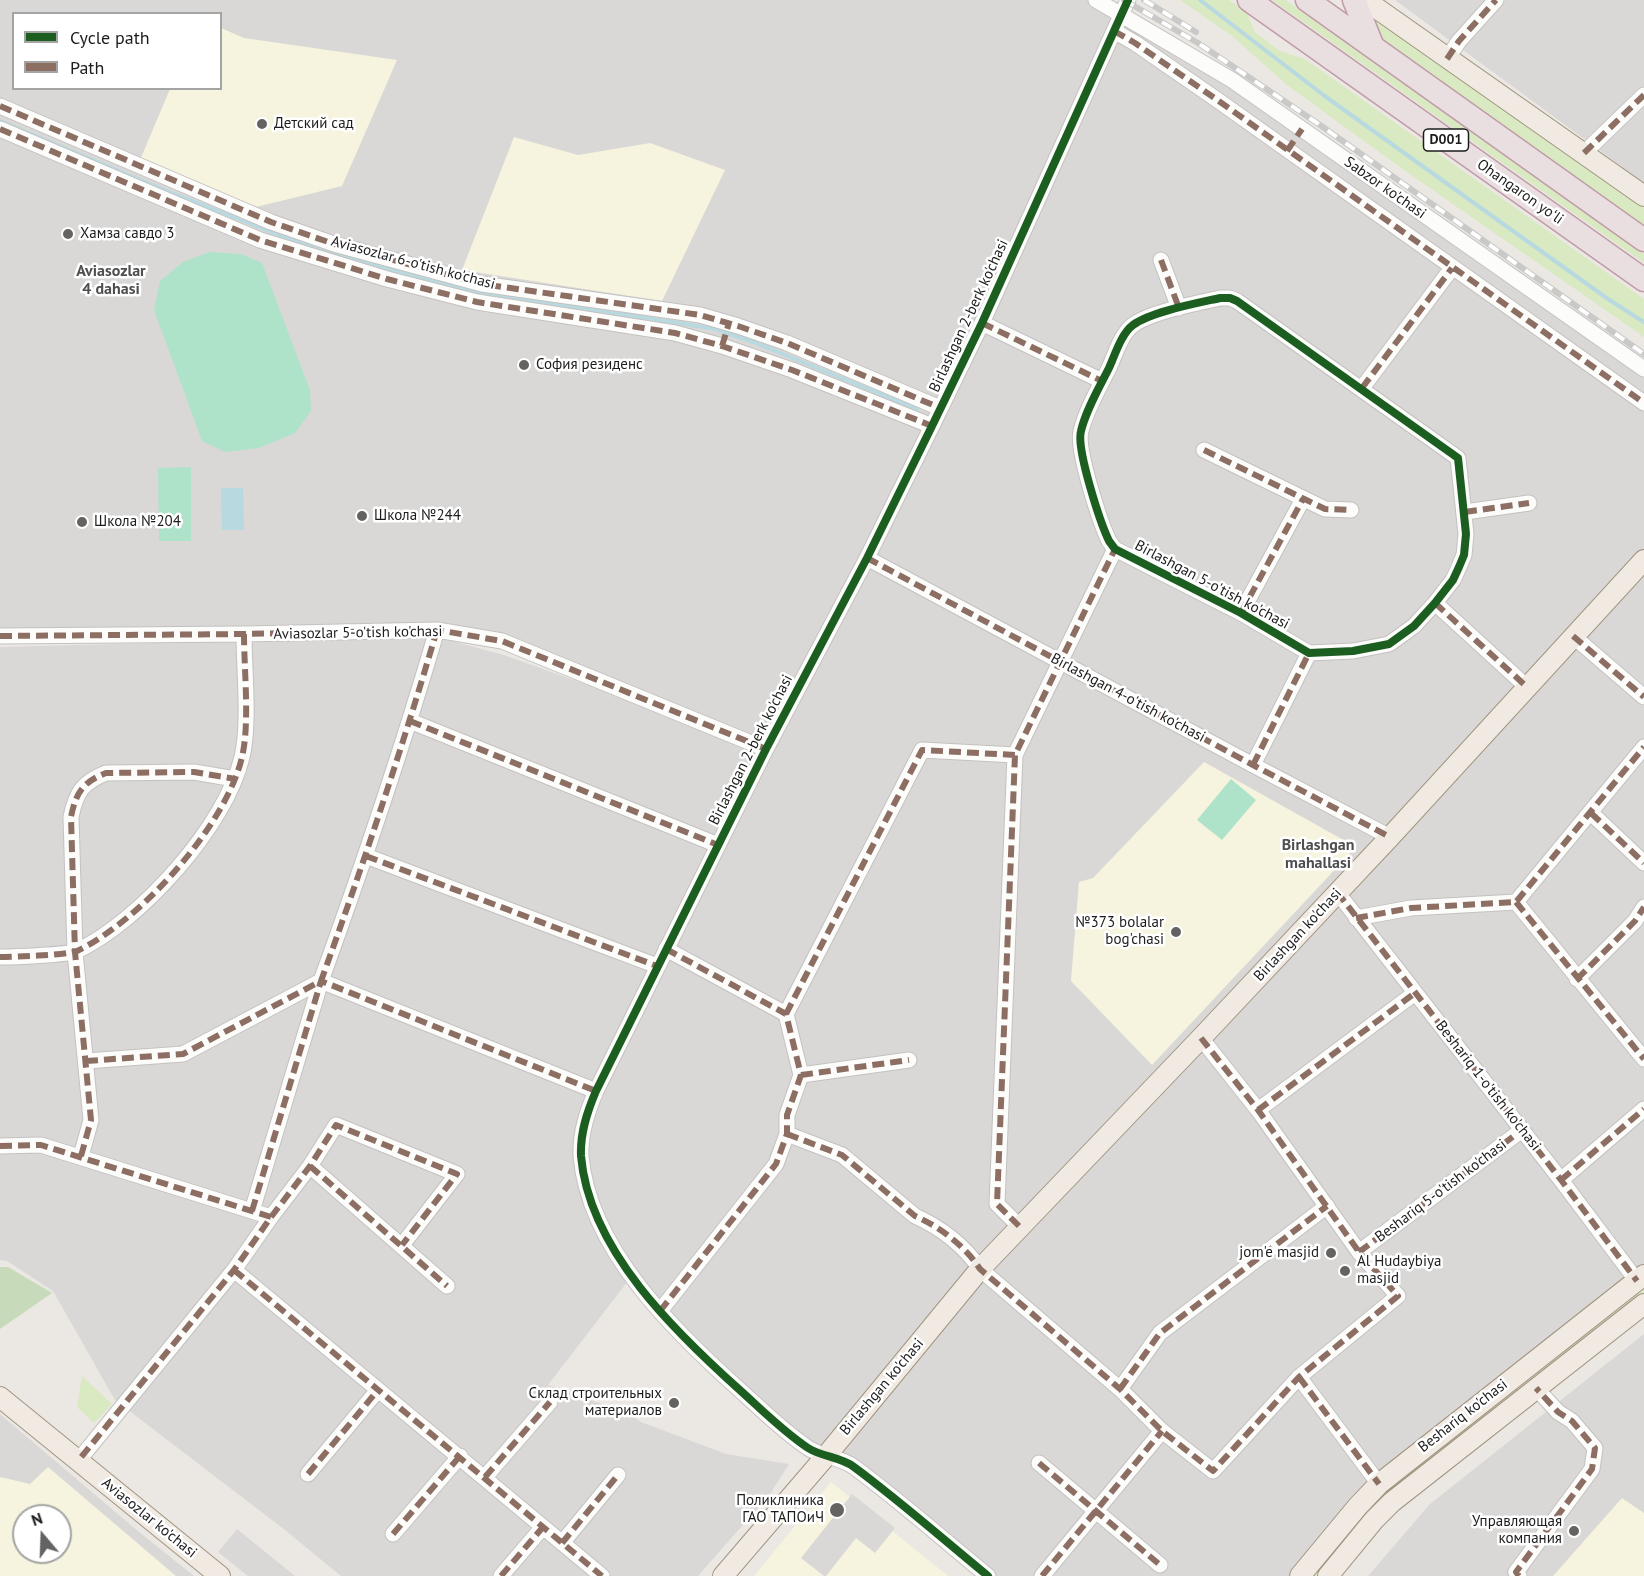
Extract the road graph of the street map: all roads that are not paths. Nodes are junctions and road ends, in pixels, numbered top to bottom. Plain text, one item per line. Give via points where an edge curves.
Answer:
1 (1096, 0) edge
2 (1249, 0) edge
3 (1307, 0) edge
4 (1353, 0) edge
5 (1365, 0) edge
6 (1496, 0) edge
7 (1125, 7) edge
8 (1114, 31) junction
9 (1373, 47) junction
10 (1447, 58) junction
11 (1644, 95) edge
12 (0, 106) edge
13 (0, 129) edge
14 (1302, 129) junction
15 (50, 141) junction
16 (1287, 150) junction
17 (1584, 153) junction
18 (1644, 196) edge
19 (1644, 240) edge
20 (331, 253) junction
21 (1161, 260) dead end
22 (1452, 268) junction
23 (1644, 280) edge
24 (1179, 308) junction
25 (982, 323) junction
26 (726, 333) junction
27 (1644, 369) edge
28 (1102, 381) junction
29 (1362, 388) junction
30 (1644, 403) edge
31 (940, 408) junction
32 (933, 426) junction
33 (1204, 450) dead end
34 (1303, 499) junction
35 (1529, 503) dead end
36 (1351, 510) dead end
37 (1465, 512) junction
38 (1115, 549) junction
39 (867, 558) junction
40 (1644, 560) edge
41 (1435, 603) junction
42 (1241, 613) junction
43 (437, 630) junction
44 (244, 634) junction
45 (0, 636) edge
46 (1573, 636) junction
47 (1309, 653) junction
48 (1060, 661) junction
49 (1527, 687) junction
50 (1644, 697) edge
51 (411, 721) junction
52 (1644, 747) edge
53 (766, 749) junction
54 (1015, 755) junction
55 (1253, 765) junction
56 (235, 779) junction
57 (1591, 813) junction
58 (1390, 837) junction
59 (718, 846) junction
60 (366, 856) junction
61 (1644, 863) edge
62 (1337, 892) junction
63 (1516, 902) junction
64 (1644, 908) edge
65 (1356, 918) junction
66 (666, 949) junction
67 (75, 952) junction
68 (0, 957) edge
69 (657, 966) junction
70 (1577, 979) junction
71 (321, 981) junction
72 (1415, 993) junction
73 (786, 1014) junction
74 (1201, 1038) junction
75 (1644, 1059) edge
76 (909, 1060) dead end
77 (86, 1061) junction
78 (801, 1075) junction
79 (596, 1091) junction
80 (1644, 1108) edge
81 (1258, 1110) junction
82 (1522, 1130) junction
83 (787, 1134) junction
84 (0, 1146) edge
85 (81, 1156) junction
86 (310, 1166) junction
87 (1561, 1180) junction
88 (1326, 1206) junction
89 (252, 1211) junction
90 (271, 1217) junction
91 (1019, 1226) junction
92 (402, 1245) junction
93 (1359, 1252) junction
94 (980, 1269) junction
95 (234, 1270) junction
96 (1640, 1278) edge
97 (447, 1286) dead end
98 (1644, 1304) edge
99 (660, 1311) junction
100 (1522, 1371) junction
101 (1299, 1377) junction
102 (0, 1382) edge
103 (1536, 1388) junction
104 (1120, 1389) junction
105 (378, 1390) junction
106 (0, 1397) edge
107 (550, 1402) dead end
108 (1162, 1431) junction
109 (826, 1455) junction
110 (460, 1456) junction
111 (78, 1461) junction
112 (1039, 1463) dead end
113 (308, 1474) dead end
114 (618, 1474) dead end
115 (485, 1477) junction
116 (1378, 1484) junction
117 (1095, 1510) junction
118 (543, 1527) junction
119 (393, 1534) dead end
120 (562, 1543) junction
121 (1160, 1565) dead end
122 (220, 1576) edge
123 (501, 1576) edge
124 (602, 1576) edge
125 (723, 1576) edge
126 (988, 1576) edge
127 (1042, 1576) edge
128 (1300, 1576) edge
129 (1328, 1576) edge
130 (1519, 1576) edge

1 - 7 street, Sabzor ko'chasi
2 - 23 highway, Ohangaron yoʻli / D001
3 - 9 highway, D001
4 - 9 highway
5 - 10 main road
6 - 10 street
7 - 8 street, Birlashgan 2-berk ko'chasi
7 - 14 street, Sabzor ko'chasi
8 - 16 street
8 - 25 street, Birlashgan 2-berk ko'chasi
9 - 19 highway, D001
10 - 17 main road
11 - 17 street
12 - 15 street, Aviasozlar 6-o'tish ko'chasi
13 - 15 street, Aviasozlar 6-o'tish ko'chasi
14 - 16 street
14 - 27 street, Sabzor ko'chasi
15 - 20 street, Aviasozlar 6-o'tish ko'chasi via 271,222
15 - 20 street, Aviasozlar 6-o'tish ko'chasi via 260,240
16 - 22 street
17 - 18 main road
20 - 26 street, Aviasozlar 6-o'tish ko'chasi via 477,302 675,333
20 - 26 street, Aviasozlar 6-o'tish ko'chasi via 482,284 700,315
21 - 24 street
22 - 29 street
22 - 30 street
24 - 28 street, Birlashgan 5-o'tish ko'chasi via 1131,326
24 - 29 street, Birlashgan 5-o'tish ko'chasi via 1220,298 1238,300
25 - 28 street
25 - 31 street, Birlashgan 2-berk ko'chasi
26 - 31 street, Aviasozlar 6-o'tish ko'chasi via 787,343
26 - 32 street, Aviasozlar 6-o'tish ko'chasi via 792,370
28 - 38 street, Birlashgan 5-o'tish ko'chasi via 1081,430 1080,444 1106,536
29 - 37 street, Birlashgan 5-o'tish ko'chasi via 1458,458
31 - 32 street, Birlashgan 2-berk ko'chasi
32 - 39 street, Birlashgan 2-berk ko'chasi
33 - 34 street
34 - 36 street via 1325,509
34 - 42 street, Birlashgan 5-o'tish ko'chasi
35 - 37 street
37 - 41 street, Birlashgan 5-o'tish ko'chasi via 1464,555 1453,580
38 - 42 street, Birlashgan 5-o'tish ko'chasi
38 - 48 street, Birlashgan 5-o'tish ko'chasi
39 - 48 street, Birlashgan 4-o'tish ko'chasi
39 - 53 street, Birlashgan 2-berk ko'chasi
40 - 46 main road, Birlashgan ko'chasi
41 - 47 street, Birlashgan 5-o'tish ko'chasi via 1389,644
41 - 49 street
42 - 47 street, Birlashgan 5-o'tish ko'chasi
43 - 44 street, Aviasozlar 5-o'tish ko'chasi
43 - 51 street
43 - 53 street, Aviasozlar 5-o'tish ko'chasi via 502,641
44 - 45 street, Aviasozlar 5-o'tish ko'chasi
44 - 56 street via 245,738
46 - 49 main road, Birlashgan ko'chasi
46 - 50 street
47 - 55 street
48 - 54 street
48 - 55 street, Birlashgan 4-o'tish ko'chasi
49 - 58 main road, Birlashgan ko'chasi
51 - 59 street
51 - 60 street
52 - 57 street
53 - 59 street, Birlashgan 2-berk ko'chasi
54 - 73 street via 922,750
54 - 91 street via 997,1204
55 - 58 street, Birlashgan 4-o'tish ko'chasi
56 - 67 street via 201,839 170,877 118,925
56 - 67 street via 194,772 106,773 82,788 71,817
57 - 61 street
57 - 63 street
58 - 62 main road, Birlashgan ko'chasi
59 - 66 street, Birlashgan 2-berk ko'chasi
60 - 69 street
60 - 71 street
62 - 65 street, Beshariq 1-o'tish ko'chasi
62 - 74 main road, Birlashgan ko'chasi
63 - 65 street via 1411,908
63 - 70 street
64 - 70 street
65 - 72 street, Beshariq 1-o'tish ko'chasi
66 - 69 street, Birlashgan 2-berk ko'chasi
66 - 73 street
67 - 68 street
67 - 77 street
69 - 79 street, Birlashgan 2-berk ko'chasi
70 - 75 street
71 - 77 street via 183,1054
71 - 79 street
71 - 89 street
72 - 81 street
72 - 82 street, Beshariq 1-o'tish ko'chasi
73 - 78 street
74 - 81 street, Beshariq 5-o'tish ko'chasi
74 - 91 main road, Birlashgan ko'chasi
76 - 78 street
77 - 85 street via 91,1120
78 - 83 street via 787,1115
79 - 99 street, Birlashgan 2-berk ko'chasi via 582,1141 586,1183 597,1215 631,1277
80 - 87 street
81 - 88 street, Beshariq 5-o'tish ko'chasi
82 - 87 street, Beshariq 1-o'tish ko'chasi
82 - 93 street, Beshariq 5-o'tish ko'chasi
83 - 94 street, Beshariq 5-o'tish ko'chasi via 842,1155 915,1216 969,1253
83 - 99 street via 776,1164
84 - 85 street via 41,1145
85 - 89 street
86 - 90 street
86 - 92 street
86 - 92 street via 336,1125 457,1174
87 - 96 street, Beshariq 1-o'tish ko'chasi
88 - 93 street, Beshariq 5-o'tish ko'chasi
88 - 104 street via 1160,1334
89 - 90 street
90 - 95 street
91 - 94 main road, Birlashgan ko'chasi
92 - 97 street
93 - 101 street, Beshariq 5-o'tish ko'chasi via 1398,1296
94 - 104 street, Beshariq 5-o'tish ko'chasi
94 - 109 main road, Birlashgan ko'chasi
95 - 105 street
95 - 111 street
96 - 100 main road, Beshariq ko'chasi
98 - 103 main road, Beshariq ko'chasi
99 - 109 street, Birlashgan 2-berk ko'chasi via 701,1356 764,1413 809,1449
100 - 103 main road
100 - 116 main road, Beshariq ko'chasi
101 - 108 street, Beshariq 5-o'tish ko'chasi via 1213,1471
101 - 116 street
102 - 111 main road, Aviasozlar ko'chasi
103 - 129 main road, Beshariq ko'chasi via 1392,1502
103 - 130 street via 1595,1448 1592,1468 1516,1572
104 - 108 street, Beshariq 5-o'tish ko'chasi
105 - 110 street
105 - 113 street
106 - 111 main road, Aviasozlar ko'chasi
107 - 115 street
108 - 117 street
109 - 125 main road, Birlashgan ko'chasi
109 - 126 street, Birlashgan 2-berk ko'chasi via 851,1464
110 - 115 street
110 - 119 street
111 - 122 main road, Aviasozlar ko'chasi
112 - 117 street
114 - 120 street
115 - 118 street
116 - 128 main road, Beshariq ko'chasi
117 - 121 street
117 - 127 street
118 - 120 street
118 - 123 street
120 - 124 street

